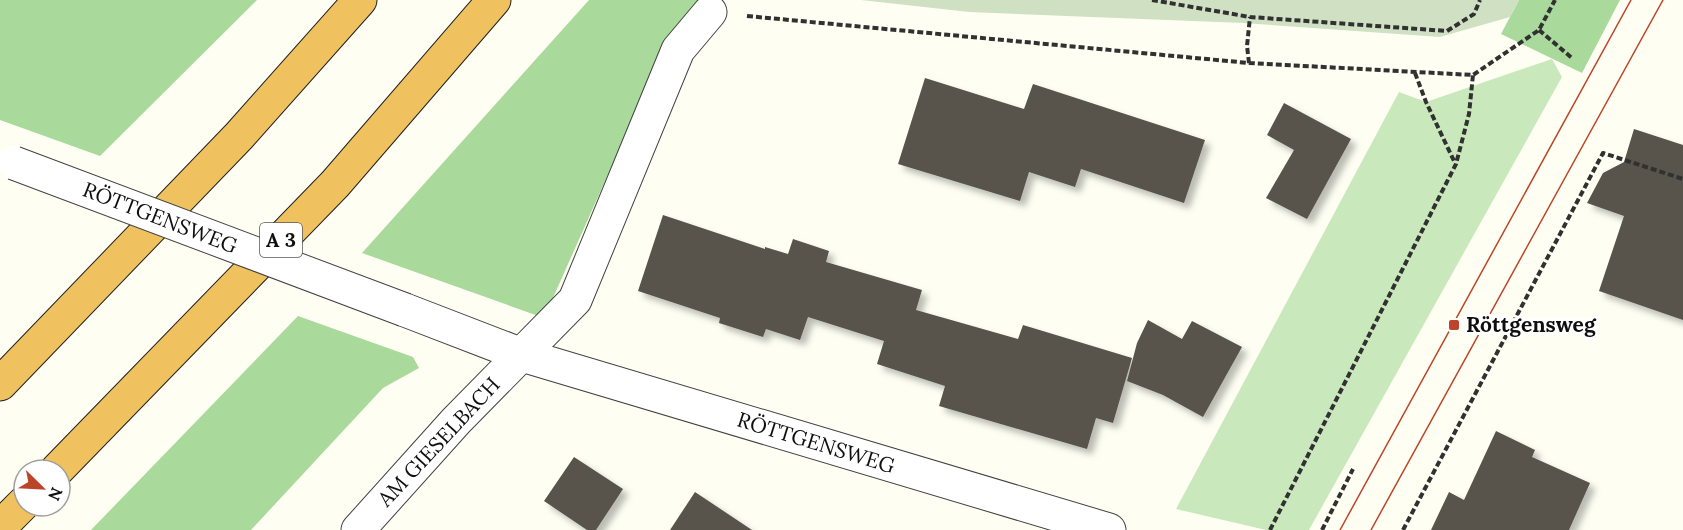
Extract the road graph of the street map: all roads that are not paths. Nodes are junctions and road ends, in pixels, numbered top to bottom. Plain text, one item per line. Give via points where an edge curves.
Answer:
1 (360, 0) edge
2 (494, 0) edge
3 (710, 12) road end
4 (7, 160) edge
5 (522, 355) junction
6 (0, 384) edge
7 (69, 458) edge
8 (12, 515) edge
9 (0, 527) edge
10 (358, 530) edge
11 (1109, 530) edge

1 - 6 highway via 239,136
2 - 7 highway, A 3 via 335,184
3 - 5 street via 678,50 575,300
4 - 5 street, RÖTTGENSWEG, bridge
5 - 10 street, AM GIESELBACH via 456,421
5 - 11 street, RÖTTGENSWEG
8 - 9 highway

